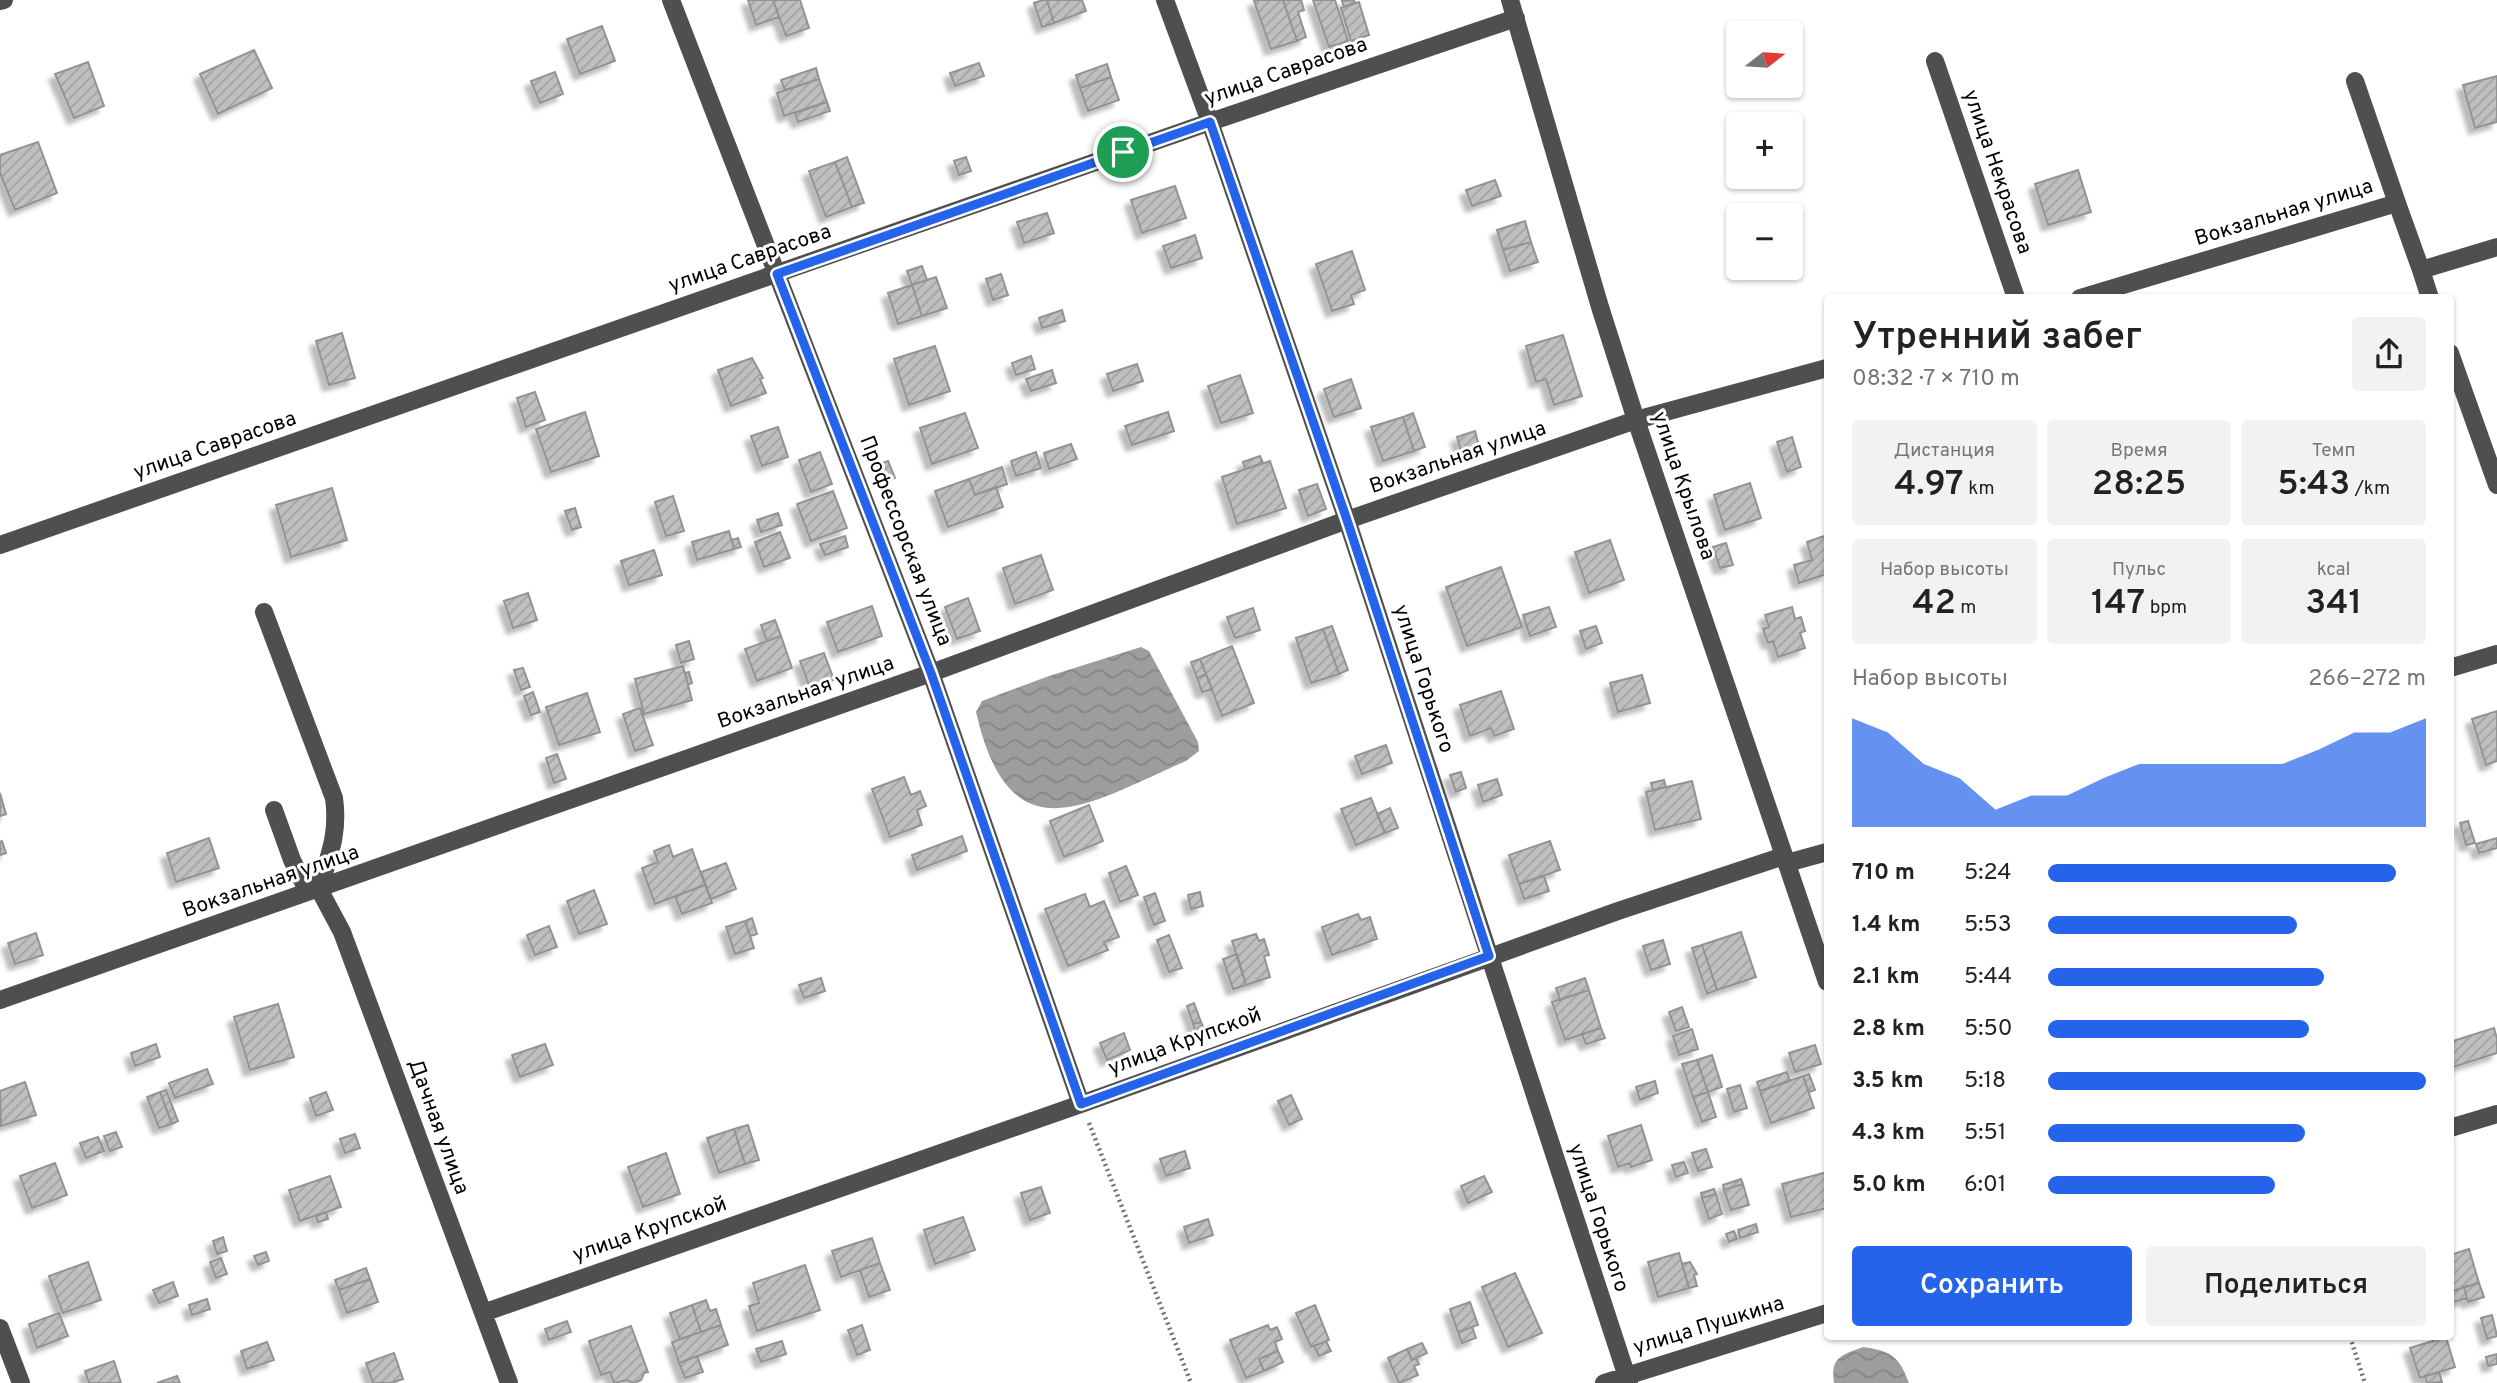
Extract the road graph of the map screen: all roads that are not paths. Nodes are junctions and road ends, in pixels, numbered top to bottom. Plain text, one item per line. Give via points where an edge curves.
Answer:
1 (671, 0) edge
2 (1165, 0) edge
3 (1510, 0) edge
4 (1516, 18) junction
5 (1935, 61) dead end
6 (2355, 81) dead end
7 (1210, 122) junction
8 (2397, 203) junction
9 (2497, 247) edge
10 (2421, 270) junction
11 (777, 274) junction
12 (2015, 294) edge
13 (2093, 294) edge
14 (2429, 294) edge
15 (2454, 364) edge
16 (1824, 369) edge
17 (1636, 420) junction
18 (2497, 485) edge
19 (1347, 520) junction
20 (0, 545) edge
21 (264, 612) dead end
22 (2497, 654) edge
23 (2454, 667) edge
24 (931, 673) junction
25 (274, 810) dead end
26 (1824, 853) edge
27 (1785, 860) junction
28 (318, 889) junction
29 (1489, 956) junction
30 (1824, 973) edge
31 (0, 1000) edge
32 (1081, 1104) junction
33 (2497, 1114) edge
34 (2454, 1127) edge
35 (482, 1312) junction
36 (1824, 1314) edge
37 (0, 1328) edge
38 (1627, 1379) edge
39 (21, 1383) edge
40 (509, 1383) edge
41 (1604, 1383) edge

1 - 11 street, Профессорская улица
2 - 7 street, улица Горького
3 - 4 street, улица Крылова
4 - 7 street, улица Саврасова
4 - 17 street, улица Крылова
5 - 12 street, улица Некрасова
6 - 8 street
7 - 11 street, улица Саврасова
7 - 19 street, улица Горького
8 - 10 street, Вокзальная улица
8 - 13 street, Вокзальная улица
9 - 10 street
10 - 14 street, Вокзальная улица
11 - 20 street, улица Саврасова
11 - 24 street, Профессорская улица
15 - 18 street
16 - 17 street, Вокзальная улица
17 - 19 street, Вокзальная улица
17 - 27 street, улица Крылова
19 - 24 street, Вокзальная улица
19 - 29 street, улица Горького
21 - 28 street via 334,798 335,837
22 - 23 street
24 - 28 street, Вокзальная улица
24 - 32 street, Профессорская улица
25 - 28 street, Дачная улица via 303,882
26 - 27 street, улица Крупской
27 - 29 street, улица Крупской
27 - 30 street, улица Крылова
28 - 31 street, Вокзальная улица
28 - 35 street, Дачная улица via 342,932
29 - 32 street, улица Крупской
29 - 38 street, улица Горького
32 - 35 street, улица Крупской
33 - 34 street
35 - 40 street, Дачная улица
36 - 38 street, улица Пушкина
37 - 39 street
38 - 41 street, улица Пушкина

